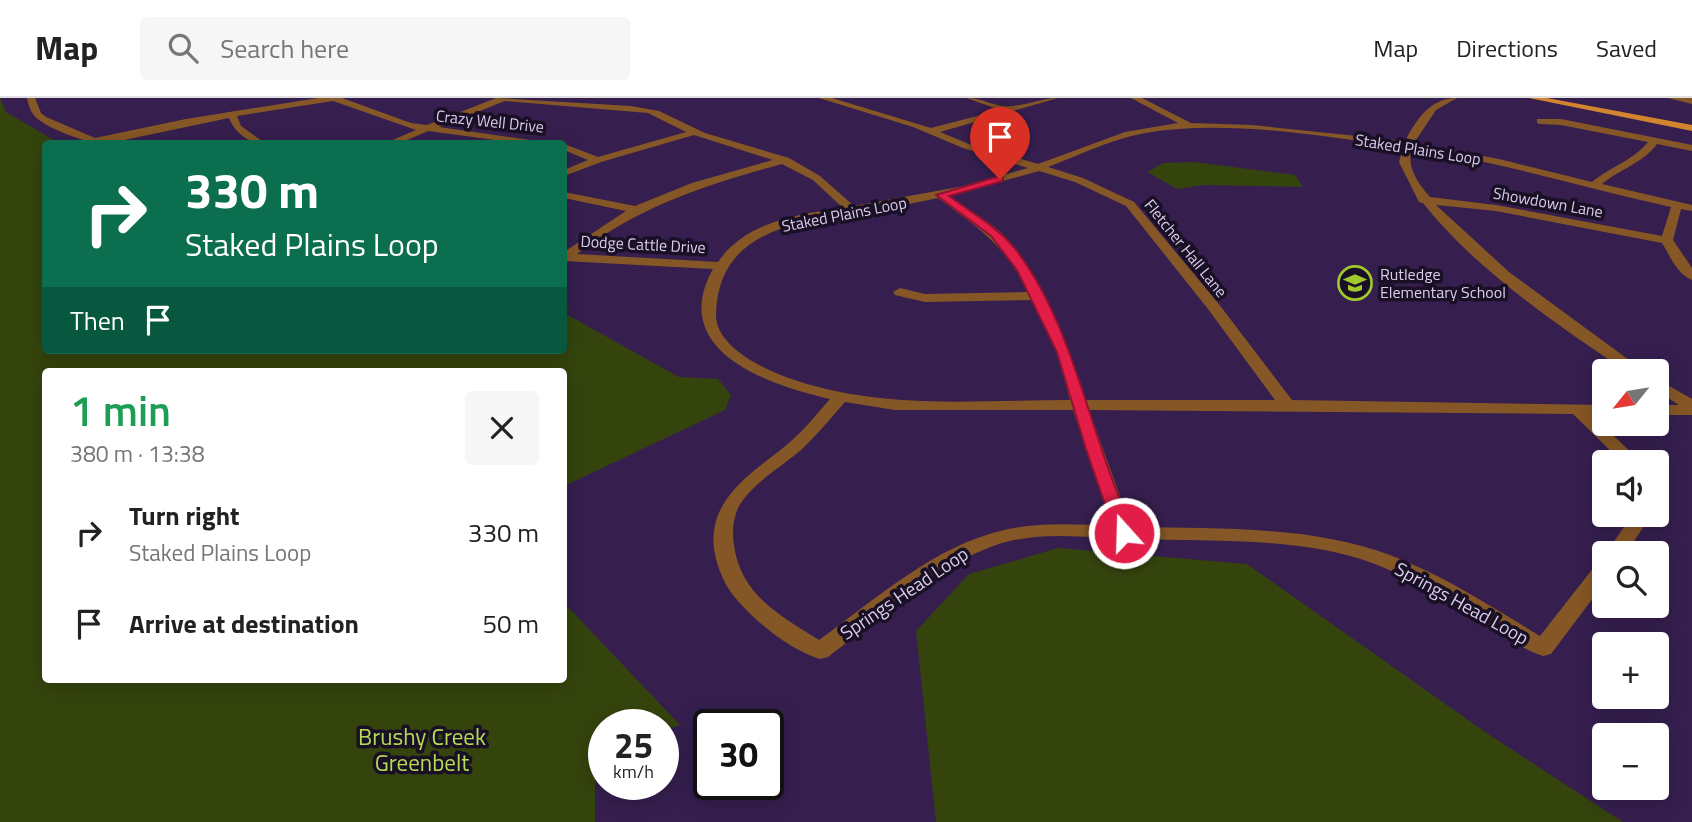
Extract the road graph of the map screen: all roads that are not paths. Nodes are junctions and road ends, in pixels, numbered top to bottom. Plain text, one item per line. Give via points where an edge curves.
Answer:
1 (32, 98) edge
2 (505, 98) edge
3 (638, 98) edge
4 (824, 98) edge
5 (971, 98) edge
6 (1054, 98) edge
7 (1135, 98) edge
8 (1453, 98) edge
9 (1533, 98) edge
10 (1553, 98) edge
11 (1672, 98) edge
12 (1692, 101) edge
13 (1438, 102) edge
14 (624, 108) junction
15 (1011, 110) junction
16 (232, 116) junction
17 (1540, 121) dead end
18 (1188, 125) junction
19 (1692, 126) edge
20 (422, 129) junction
21 (930, 131) junction
22 (695, 132) junction
23 (94, 140) edge
24 (109, 140) edge
25 (255, 140) edge
26 (397, 140) edge
27 (518, 140) edge
28 (1654, 141) junction
29 (1406, 144) junction
30 (567, 148) edge
31 (1692, 148) edge
32 (597, 160) junction
33 (785, 160) junction
34 (1038, 168) junction
35 (567, 172) edge
36 (1592, 187) junction
37 (941, 195) junction
38 (567, 196) edge
39 (1423, 200) junction
40 (1677, 205) junction
41 (1692, 208) edge
42 (634, 209) junction
43 (851, 210) junction
44 (1667, 240) junction
45 (567, 255) edge
46 (567, 257) edge
47 (720, 266) junction
48 (1692, 276) edge
49 (900, 292) dead end
50 (1035, 296) junction
51 (1619, 359) edge
52 (1670, 393) edge
53 (840, 398) junction
54 (1287, 405) junction
55 (1081, 406) junction
56 (1692, 408) edge
57 (1670, 409) edge
58 (1578, 410) junction
59 (1592, 410) edge
60 (1620, 450) edge
61 (1124, 533) junction
62 (1592, 584) edge

1 - 23 street via 43,119
2 - 14 street
2 - 20 street
3 - 14 street
4 - 21 street, Fletcher Hall Lane
5 - 15 street
6 - 15 street
7 - 18 street
8 - 13 street
9 - 19 main road
10 - 19 main road
11 - 12 street
13 - 29 street
14 - 22 street via 663,115
15 - 21 street
16 - 20 street, Crazy Well Drive via 334,98
16 - 24 street, Crazy Well Drive
16 - 25 street via 237,127
17 - 28 street
18 - 29 street, Staked Plains Loop
18 - 34 street, Staked Plains Loop via 1111,137
20 - 26 street
20 - 27 street, Crazy Well Drive
21 - 34 street, Fletcher Hall Lane
22 - 32 street
22 - 33 street
28 - 31 street
28 - 36 street via 1644,154
29 - 36 street, Staked Plains Loop
29 - 39 street via 1406,172
30 - 32 street, Crazy Well Drive
32 - 35 street
33 - 42 street via 692,186
33 - 43 street via 826,183
34 - 37 street, Staked Plains Loop
34 - 54 street, Fletcher Hall Lane via 1099,188 1136,209
36 - 40 street, Staked Plains Loop
37 - 43 street, Staked Plains Loop
37 - 50 street via 980,221 1011,251
38 - 42 street
39 - 44 street, Showdown Lane via 1496,208
39 - 51 street via 1548,310
40 - 41 street, Staked Plains Loop
40 - 44 street
42 - 45 street
43 - 47 street, Staked Plains Loop via 768,229 741,244
44 - 48 street
46 - 47 street, Dodge Cattle Drive
47 - 53 street, Staked Plains Loop via 707,316 720,342 775,379
49 - 50 street via 925,298
50 - 55 street via 1063,352
52 - 56 street
53 - 55 street, Staked Plains Loop via 895,405
53 - 61 street, Springs Head Loop via 807,436 731,505 723,527 728,572 741,594 765,616 820,651 945,562 980,544 1048,531
54 - 55 street, Staked Plains Loop
54 - 58 street, Staked Plains Loop
55 - 61 street
56 - 57 street
58 - 59 street, Staked Plains Loop
58 - 60 street
61 - 62 street, Springs Head Loop via 1283,539 1369,555 1442,588 1543,648

